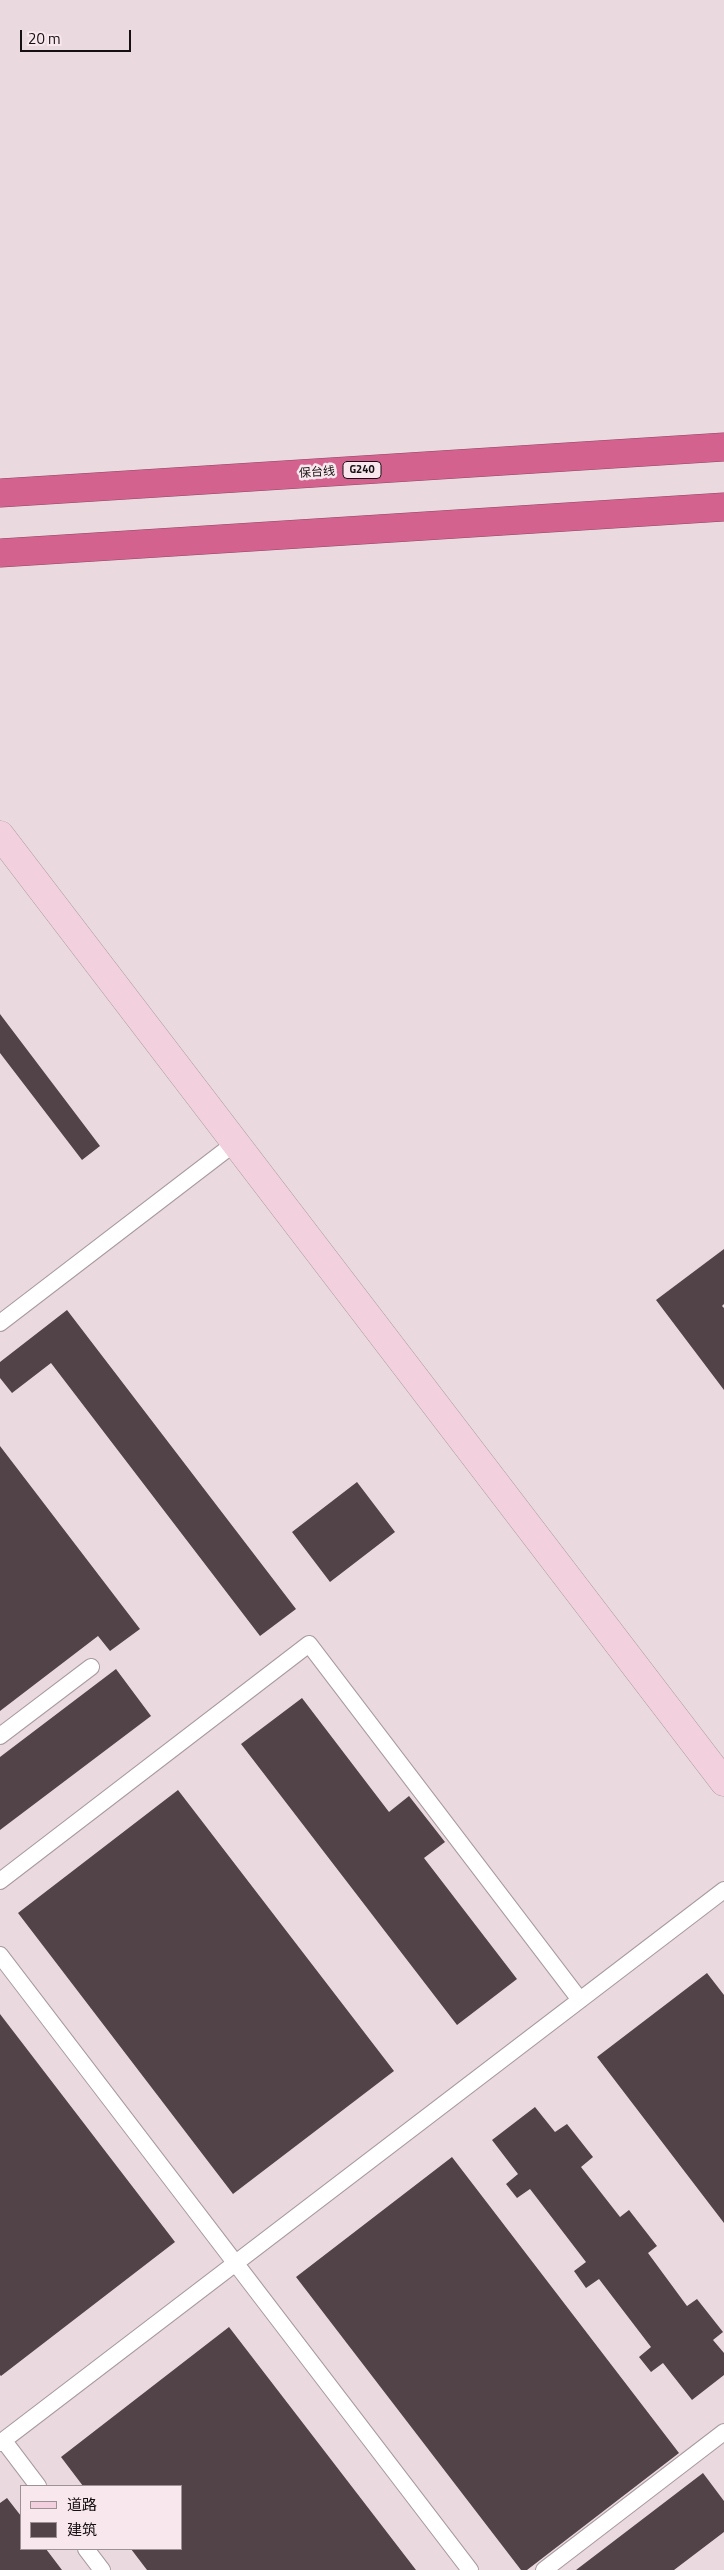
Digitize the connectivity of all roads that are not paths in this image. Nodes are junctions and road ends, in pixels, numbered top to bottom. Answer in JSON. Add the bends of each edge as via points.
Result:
{"nodes":[{"id":1,"x":724,"y":447,"type":"edge"},
{"id":2,"x":0,"y":493,"type":"edge"},
{"id":3,"x":724,"y":507,"type":"edge"},
{"id":4,"x":0,"y":553,"type":"edge"},
{"id":5,"x":0,"y":836,"type":"edge"},
{"id":6,"x":235,"y":1143,"type":"junction"},
{"id":7,"x":0,"y":1323,"type":"edge"},
{"id":8,"x":91,"y":1666,"type":"dead end"},
{"id":9,"x":0,"y":1736,"type":"edge"},
{"id":10,"x":724,"y":1782,"type":"edge"},
{"id":11,"x":0,"y":1881,"type":"edge"},
{"id":12,"x":724,"y":1890,"type":"edge"},
{"id":13,"x":0,"y":1955,"type":"edge"},
{"id":14,"x":580,"y":2000,"type":"junction"},
{"id":15,"x":236,"y":2264,"type":"junction"},
{"id":16,"x":724,"y":2432,"type":"edge"},
{"id":17,"x":2,"y":2442,"type":"edge"},
{"id":18,"x":37,"y":2485,"type":"edge"},
{"id":19,"x":87,"y":2550,"type":"edge"},
{"id":20,"x":102,"y":2570,"type":"edge"},
{"id":21,"x":470,"y":2570,"type":"edge"},
{"id":22,"x":544,"y":2570,"type":"edge"}],
"edges":[{"from":1,"to":2,"type":"highway","name":"保台线","number":"G240"},
{"from":3,"to":4,"type":"highway"},
{"from":5,"to":6,"type":"street"},
{"from":6,"to":7,"type":"lane"},
{"from":6,"to":10,"type":"street"},
{"from":8,"to":9,"type":"lane"},
{"from":11,"to":14,"type":"lane","via":[[309,1644]]},
{"from":12,"to":14,"type":"lane"},
{"from":13,"to":15,"type":"lane"},
{"from":14,"to":15,"type":"lane"},
{"from":15,"to":17,"type":"lane"},
{"from":15,"to":21,"type":"lane"},
{"from":16,"to":22,"type":"lane"},
{"from":17,"to":18,"type":"lane"},
{"from":19,"to":20,"type":"lane"}]}
